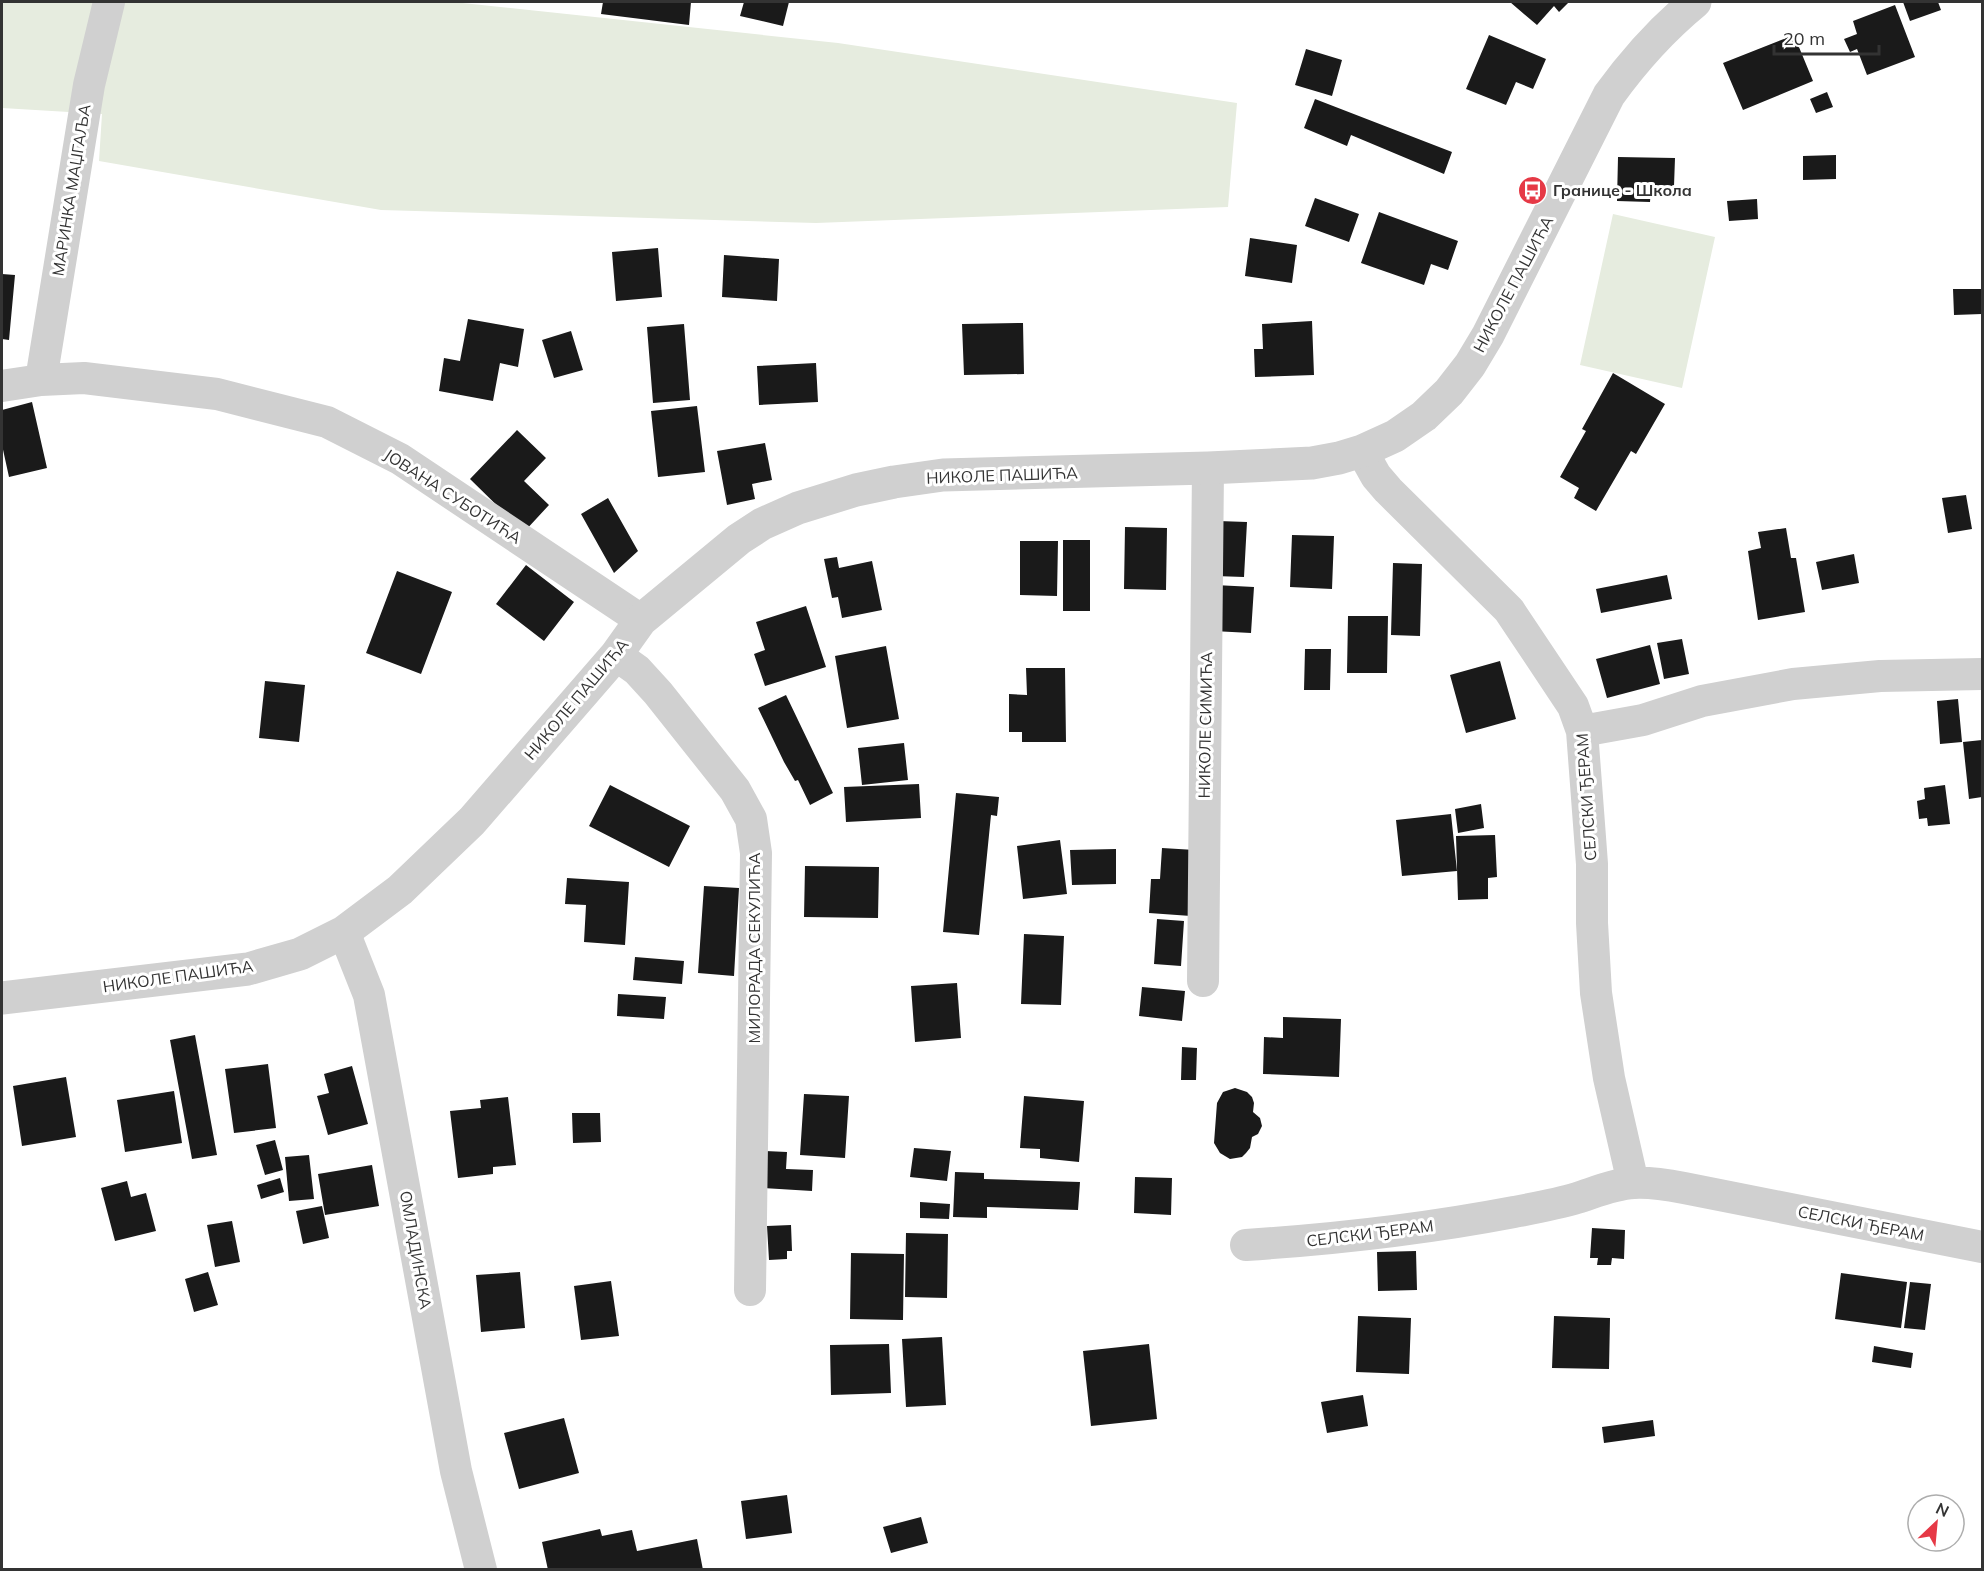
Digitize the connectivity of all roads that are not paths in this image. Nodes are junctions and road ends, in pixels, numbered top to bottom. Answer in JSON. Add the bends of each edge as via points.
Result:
{"nodes":[{"id":1,"x":109,"y":2,"type":"edge"},
{"id":2,"x":1695,"y":2,"type":"edge"},
{"id":3,"x":40,"y":380,"type":"junction"},
{"id":4,"x":2,"y":386,"type":"edge"},
{"id":5,"x":1362,"y":451,"type":"junction"},
{"id":6,"x":1208,"y":468,"type":"junction"},
{"id":7,"x":640,"y":620,"type":"junction"},
{"id":8,"x":616,"y":655,"type":"junction"},
{"id":9,"x":1983,"y":674,"type":"edge"},
{"id":10,"x":1582,"y":731,"type":"junction"},
{"id":11,"x":344,"y":932,"type":"junction"},
{"id":12,"x":1203,"y":981,"type":"dead end"},
{"id":13,"x":2,"y":998,"type":"edge"},
{"id":14,"x":1633,"y":1183,"type":"junction"},
{"id":15,"x":1246,"y":1245,"type":"dead end"},
{"id":16,"x":1983,"y":1247,"type":"edge"},
{"id":17,"x":750,"y":1290,"type":"dead end"},
{"id":18,"x":481,"y":1569,"type":"edge"}],
"edges":[{"from":1,"to":3,"type":"street","name":"МАРИНКА МАЏГАЉА","via":[[88,85]]},
{"from":2,"to":5,"type":"street","name":"НИКОЛЕ ПАШИЋА","via":[[1658,33],[1609,95],[1470,365],[1424,416],[1395,436]]},
{"from":3,"to":4,"type":"street","name":"ЈОВАНА СУБОТИЋА"},
{"from":3,"to":7,"type":"street","name":"ЈОВАНА СУБОТИЋА","via":[[84,378],[217,394],[327,422],[400,459]]},
{"from":5,"to":6,"type":"street","name":"НИКОЛЕ ПАШИЋА","via":[[1312,463]]},
{"from":5,"to":10,"type":"street","name":"СЕЛСКИ ЂЕРАМ","via":[[1388,490],[1509,610],[1573,706]]},
{"from":6,"to":7,"type":"street","name":"НИКОЛЕ ПАШИЋА","via":[[943,475],[823,499],[762,524],[739,538]]},
{"from":6,"to":12,"type":"street","name":"НИКОЛЕ СИМИЋА"},
{"from":7,"to":8,"type":"street","name":"НИКОЛЕ ПАШИЋА"},
{"from":8,"to":11,"type":"street","name":"НИКОЛЕ ПАШИЋА","via":[[456,837],[400,891]]},
{"from":8,"to":17,"type":"street","name":"МИЛОРАДА СЕКУЛИЋА","via":[[637,670],[665,701],[735,790],[751,819],[756,853]]},
{"from":9,"to":10,"type":"street","via":[[1880,676],[1793,684],[1701,701],[1643,720]]},
{"from":10,"to":14,"type":"street","name":"СЕЛСКИ ЂЕРАМ","via":[[1596,993],[1609,1078]]},
{"from":11,"to":13,"type":"street","name":"НИКОЛЕ ПАШИЋА","via":[[300,954],[248,969]]},
{"from":11,"to":18,"type":"street","name":"ОМЛАДИНСКА","via":[[369,995],[456,1471]]},
{"from":14,"to":15,"type":"street","name":"СЕЛСКИ ЂЕРАМ","via":[[1517,1211],[1427,1227],[1337,1239]]},
{"from":14,"to":16,"type":"street","name":"СЕЛСКИ ЂЕРАМ","via":[[1659,1183]]}]}
